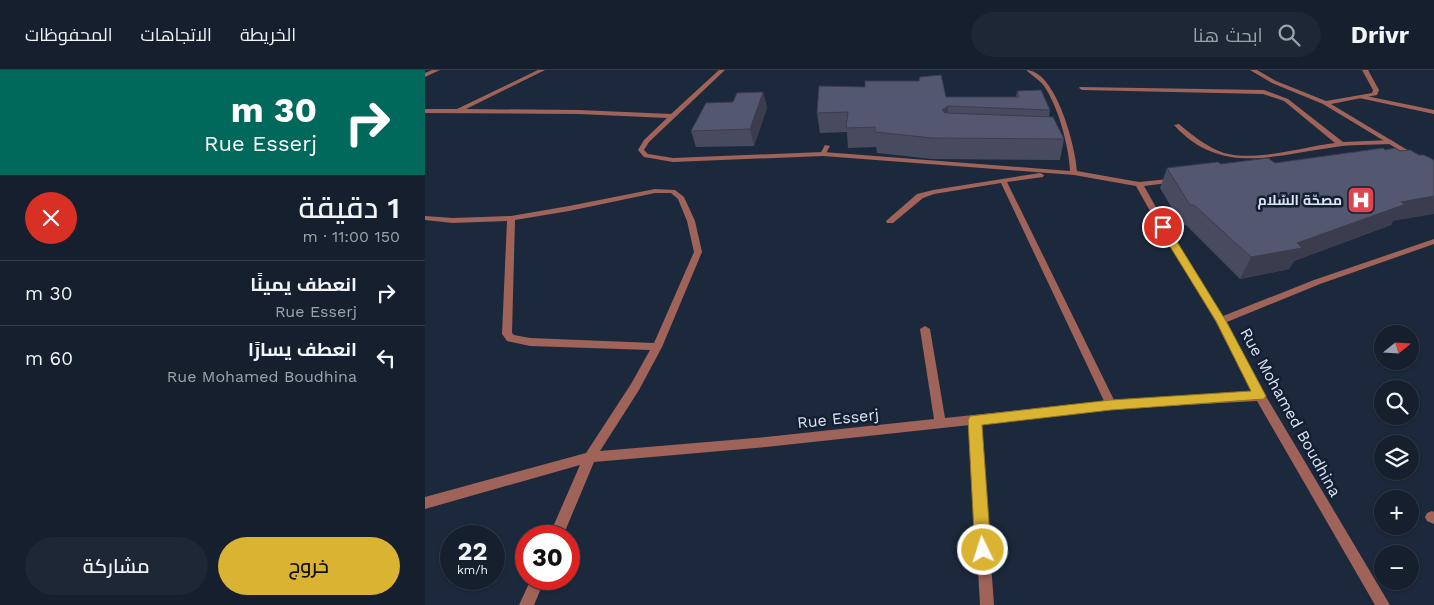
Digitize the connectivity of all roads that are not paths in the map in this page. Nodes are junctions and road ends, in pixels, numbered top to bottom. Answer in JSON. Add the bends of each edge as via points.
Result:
{"nodes":[{"id":1,"x":437,"y":70,"type":"edge"},
{"id":2,"x":542,"y":70,"type":"edge"},
{"id":3,"x":722,"y":70,"type":"edge"},
{"id":4,"x":1029,"y":70,"type":"edge"},
{"id":5,"x":1253,"y":70,"type":"edge"},
{"id":6,"x":1365,"y":70,"type":"edge"},
{"id":7,"x":425,"y":75,"type":"edge"},
{"id":8,"x":1082,"y":88,"type":"dead end"},
{"id":9,"x":1361,"y":97,"type":"junction"},
{"id":10,"x":1325,"y":103,"type":"junction"},
{"id":11,"x":425,"y":111,"type":"edge"},
{"id":12,"x":457,"y":112,"type":"junction"},
{"id":13,"x":1434,"y":112,"type":"edge"},
{"id":14,"x":673,"y":116,"type":"junction"},
{"id":15,"x":1177,"y":126,"type":"dead end"},
{"id":16,"x":1056,"y":134,"type":"edge"},
{"id":17,"x":1065,"y":134,"type":"junction"},
{"id":18,"x":1391,"y":142,"type":"junction"},
{"id":19,"x":1341,"y":144,"type":"junction"},
{"id":20,"x":827,"y":146,"type":"dead end"},
{"id":21,"x":1405,"y":152,"type":"junction"},
{"id":22,"x":1395,"y":153,"type":"edge"},
{"id":23,"x":823,"y":154,"type":"junction"},
{"id":24,"x":1434,"y":169,"type":"edge"},
{"id":25,"x":1056,"y":172,"type":"junction"},
{"id":26,"x":1074,"y":174,"type":"junction"},
{"id":27,"x":1188,"y":178,"type":"edge"},
{"id":28,"x":1003,"y":181,"type":"junction"},
{"id":29,"x":1139,"y":184,"type":"junction"},
{"id":30,"x":425,"y":218,"type":"edge"},
{"id":31,"x":511,"y":218,"type":"junction"},
{"id":32,"x":890,"y":222,"type":"dead end"},
{"id":33,"x":1434,"y":241,"type":"edge"},
{"id":34,"x":1221,"y":321,"type":"junction"},
{"id":35,"x":925,"y":330,"type":"dead end"},
{"id":36,"x":657,"y":347,"type":"junction"},
{"id":37,"x":1259,"y":396,"type":"junction"},
{"id":38,"x":1111,"y":405,"type":"junction"},
{"id":39,"x":975,"y":420,"type":"junction"},
{"id":40,"x":941,"y":423,"type":"junction"},
{"id":41,"x":590,"y":457,"type":"junction"},
{"id":42,"x":425,"y":503,"type":"edge"},
{"id":43,"x":561,"y":525,"type":"edge"},
{"id":44,"x":533,"y":590,"type":"edge"},
{"id":45,"x":526,"y":605,"type":"edge"},
{"id":46,"x":987,"y":605,"type":"edge"},
{"id":47,"x":1383,"y":605,"type":"edge"}],
"edges":[{"from":1,"to":7,"type":"street"},
{"from":2,"to":12,"type":"street"},
{"from":3,"to":14,"type":"street"},
{"from":4,"to":17,"type":"street","via":[[1050,92]]},
{"from":5,"to":10,"type":"street"},
{"from":6,"to":9,"type":"street","via":[[1376,90],[1375,94]]},
{"from":8,"to":19,"type":"street","via":[[1272,94],[1286,100]]},
{"from":9,"to":10,"type":"street"},
{"from":9,"to":13,"type":"street"},
{"from":10,"to":18,"type":"street"},
{"from":11,"to":12,"type":"street"},
{"from":12,"to":14,"type":"street"},
{"from":14,"to":23,"type":"street","via":[[646,141],[641,150],[646,156],[673,160]]},
{"from":15,"to":19,"type":"street","via":[[1200,143],[1230,156],[1257,156]]},
{"from":16,"to":17,"type":"street"},
{"from":17,"to":26,"type":"street"},
{"from":18,"to":19,"type":"street"},
{"from":18,"to":21,"type":"street"},
{"from":20,"to":23,"type":"street"},
{"from":21,"to":22,"type":"street"},
{"from":21,"to":24,"type":"street"},
{"from":23,"to":25,"type":"street"},
{"from":25,"to":26,"type":"street"},
{"from":25,"to":28,"type":"street"},
{"from":26,"to":29,"type":"street"},
{"from":27,"to":29,"type":"street"},
{"from":28,"to":32,"type":"street","via":[[920,196]]},
{"from":28,"to":38,"type":"street"},
{"from":29,"to":34,"type":"street","name":"Rue Mohamed Boudhina"},
{"from":30,"to":31,"type":"street","via":[[447,221]]},
{"from":31,"to":36,"type":"street","via":[[507,334],[511,338],[530,342]]},
{"from":31,"to":36,"type":"street","via":[[655,192],[673,191],[679,195],[697,241],[697,252]]},
{"from":33,"to":34,"type":"street","via":[[1317,282]]},
{"from":34,"to":37,"type":"street","name":"Rue Mohamed Boudhina"},
{"from":35,"to":40,"type":"street"},
{"from":36,"to":41,"type":"street"},
{"from":37,"to":38,"type":"street","name":"Rue Esserj"},
{"from":37,"to":47,"type":"street","name":"Rue Mohamed Boudhina"},
{"from":38,"to":39,"type":"street","name":"Rue Esserj"},
{"from":39,"to":40,"type":"street","name":"Rue Esserj"},
{"from":39,"to":46,"type":"street"},
{"from":40,"to":41,"type":"street","name":"Rue Esserj"},
{"from":41,"to":42,"type":"street","name":"Rue Esserj"},
{"from":41,"to":43,"type":"street"},
{"from":44,"to":45,"type":"street"}]}
